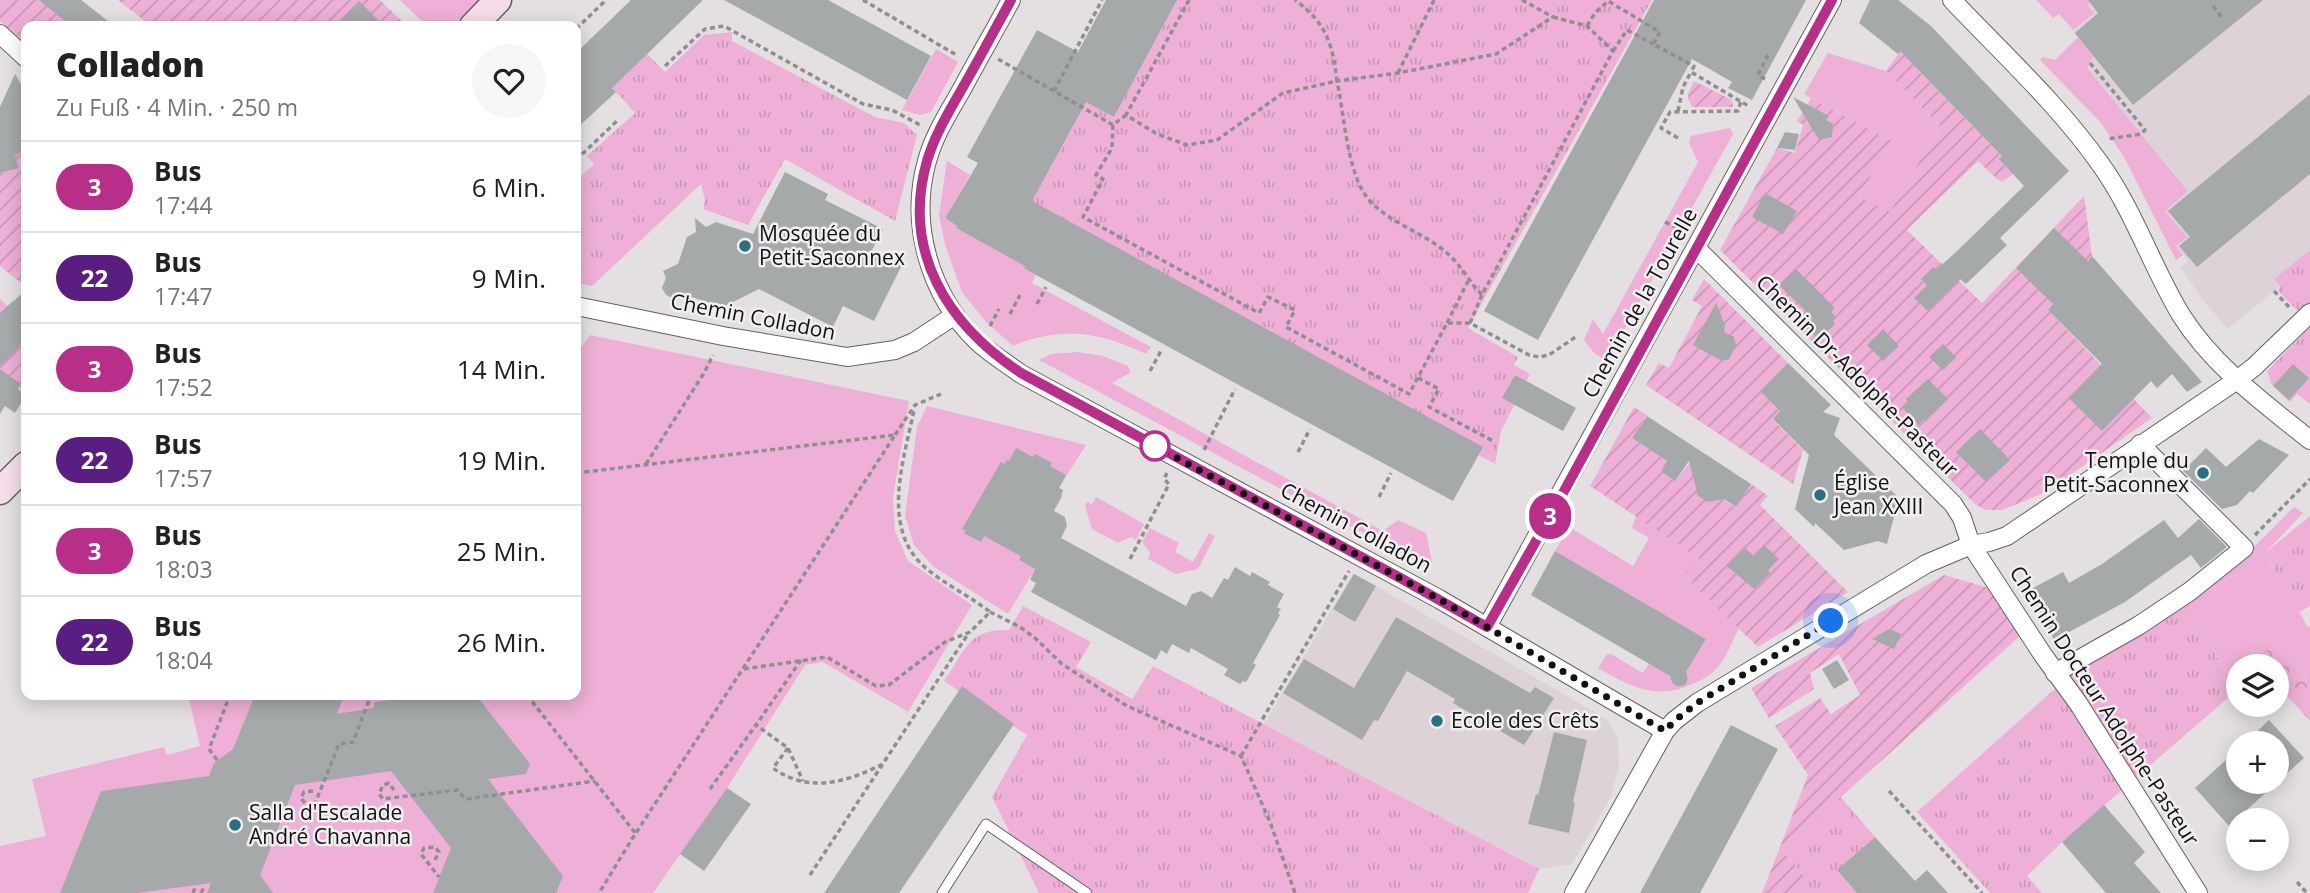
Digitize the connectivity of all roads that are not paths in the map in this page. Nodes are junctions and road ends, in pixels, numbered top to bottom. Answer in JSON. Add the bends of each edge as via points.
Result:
{"nodes":[{"id":1,"x":498,"y":0,"type":"edge"},
{"id":2,"x":1011,"y":0,"type":"edge"},
{"id":3,"x":1832,"y":0,"type":"edge"},
{"id":4,"x":1952,"y":0,"type":"edge"},
{"id":5,"x":477,"y":21,"type":"edge"},
{"id":6,"x":0,"y":34,"type":"edge"},
{"id":7,"x":21,"y":53,"type":"edge"},
{"id":8,"x":1696,"y":248,"type":"junction"},
{"id":9,"x":581,"y":307,"type":"edge"},
{"id":10,"x":2310,"y":313,"type":"edge"},
{"id":11,"x":955,"y":315,"type":"junction"},
{"id":12,"x":2237,"y":380,"type":"junction"},
{"id":13,"x":2310,"y":440,"type":"edge"},
{"id":14,"x":2140,"y":444,"type":"junction"},
{"id":15,"x":21,"y":471,"type":"edge"},
{"id":16,"x":0,"y":491,"type":"edge"},
{"id":17,"x":1971,"y":545,"type":"junction"},
{"id":18,"x":1487,"y":627,"type":"junction"},
{"id":19,"x":2055,"y":673,"type":"junction"},
{"id":20,"x":1665,"y":731,"type":"junction"},
{"id":21,"x":942,"y":893,"type":"edge"},
{"id":22,"x":1087,"y":893,"type":"edge"},
{"id":23,"x":1574,"y":893,"type":"edge"},
{"id":24,"x":2198,"y":893,"type":"edge"}],
"edges":[{"from":1,"to":5,"type":"street"},
{"from":2,"to":11,"type":"street","name":"Chemin Colladon","via":[[939,130],[923,182],[920,207],[926,251],[939,290]]},
{"from":3,"to":8,"type":"street","name":"Chemin de la Tourelle"},
{"from":4,"to":12,"type":"street","via":[[2074,130],[2102,167],[2183,318]]},
{"from":6,"to":7,"type":"street"},
{"from":8,"to":17,"type":"street","name":"Chemin Dr-Adolphe-Pasteur","via":[[1954,504]]},
{"from":8,"to":18,"type":"street","name":"Chemin de la Tourelle"},
{"from":9,"to":11,"type":"street","name":"Chemin Colladon","via":[[847,358],[895,351]]},
{"from":10,"to":12,"type":"street"},
{"from":11,"to":18,"type":"street","name":"Chemin Colladon","via":[[993,355],[1021,373]]},
{"from":12,"to":13,"type":"street"},
{"from":12,"to":14,"type":"street"},
{"from":14,"to":17,"type":"street","via":[[2007,536]]},
{"from":14,"to":19,"type":"street","via":[[2244,548],[2138,626]]},
{"from":15,"to":16,"type":"street"},
{"from":17,"to":19,"type":"street","name":"Chemin Docteur Adolphe-Pasteur"},
{"from":17,"to":20,"type":"street","via":[[1926,564],[1697,703]]},
{"from":18,"to":20,"type":"street","name":"Chemin Colladon"},
{"from":19,"to":24,"type":"street","name":"Chemin Docteur Adolphe-Pasteur"},
{"from":20,"to":23,"type":"street"},
{"from":21,"to":22,"type":"lane","via":[[986,824]]}]}
